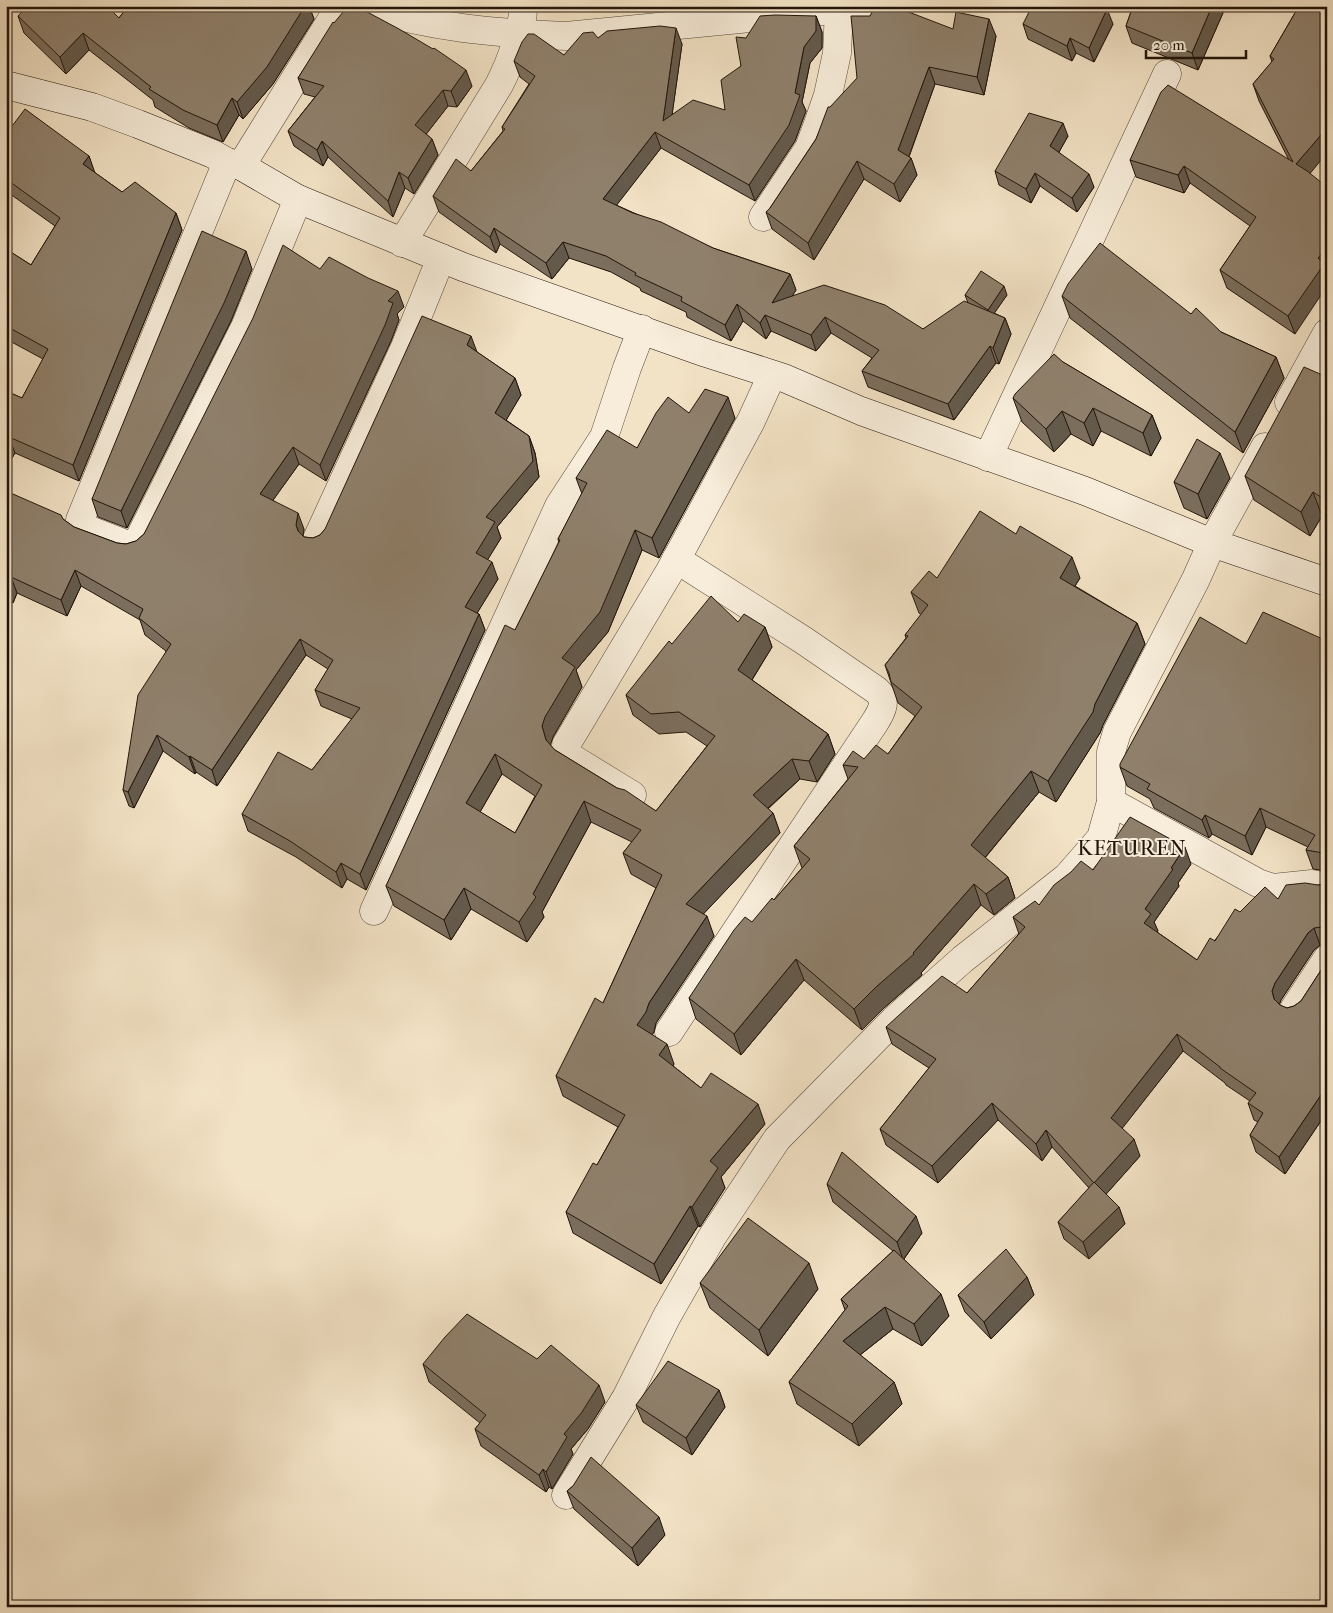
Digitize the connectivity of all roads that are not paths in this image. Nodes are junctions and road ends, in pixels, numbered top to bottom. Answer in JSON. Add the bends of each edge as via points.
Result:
{"nodes":[{"id":1,"x":340,"y":6,"type":"edge"},
{"id":2,"x":364,"y":6,"type":"edge"},
{"id":3,"x":874,"y":6,"type":"edge"},
{"id":4,"x":839,"y":10,"type":"junction"},
{"id":5,"x":522,"y":17,"type":"edge"},
{"id":6,"x":1167,"y":74,"type":"dead end"},
{"id":7,"x":6,"y":85,"type":"edge"},
{"id":8,"x":234,"y":164,"type":"junction"},
{"id":9,"x":763,"y":217,"type":"dead end"},
{"id":10,"x":290,"y":218,"type":"junction"},
{"id":11,"x":402,"y":243,"type":"junction"},
{"id":12,"x":433,"y":277,"type":"junction"},
{"id":13,"x":1327,"y":333,"type":"edge"},
{"id":14,"x":634,"y":348,"type":"junction"},
{"id":15,"x":767,"y":385,"type":"junction"},
{"id":16,"x":988,"y":457,"type":"junction"},
{"id":17,"x":317,"y":539,"type":"edge"},
{"id":18,"x":676,"y":559,"type":"junction"},
{"id":19,"x":1205,"y":559,"type":"junction"},
{"id":20,"x":1327,"y":582,"type":"edge"},
{"id":21,"x":632,"y":795,"type":"edge"},
{"id":22,"x":1112,"y":802,"type":"junction"},
{"id":23,"x":1327,"y":888,"type":"edge"},
{"id":24,"x":374,"y":911,"type":"dead end"},
{"id":25,"x":1327,"y":959,"type":"edge"},
{"id":26,"x":1294,"y":1009,"type":"edge"},
{"id":27,"x":669,"y":1032,"type":"dead end"},
{"id":28,"x":566,"y":1495,"type":"dead end"}],
"edges":[{"from":1,"to":8,"type":"street"},
{"from":2,"to":5,"type":"street","via":[[394,16],[453,28]]},
{"from":3,"to":4,"type":"street"},
{"from":4,"to":5,"type":"street","via":[[566,36]]},
{"from":4,"to":9,"type":"street","via":[[837,53],[819,121],[809,148]]},
{"from":5,"to":11,"type":"street","via":[[499,84]]},
{"from":6,"to":16,"type":"street"},
{"from":7,"to":8,"type":"street","via":[[92,107]]},
{"from":8,"to":10,"type":"street"},
{"from":8,"to":10,"type":"street","via":[[211,201],[80,520],[81,526],[128,544],[140,540],[245,328]]},
{"from":10,"to":11,"type":"street"},
{"from":11,"to":12,"type":"street"},
{"from":12,"to":14,"type":"street","via":[[463,267]]},
{"from":12,"to":17,"type":"street","via":[[405,347]]},
{"from":13,"to":19,"type":"street"},
{"from":14,"to":15,"type":"street"},
{"from":14,"to":24,"type":"street","via":[[604,437],[559,506]]},
{"from":15,"to":16,"type":"street","via":[[861,411]]},
{"from":15,"to":18,"type":"street","via":[[751,421]]},
{"from":16,"to":19,"type":"street","via":[[1085,491]]},
{"from":18,"to":21,"type":"street","via":[[566,745],[570,758]]},
{"from":18,"to":27,"type":"street","via":[[876,690],[881,694],[883,704],[875,722]]},
{"from":19,"to":20,"type":"street"},
{"from":19,"to":22,"type":"street","via":[[1117,732],[1111,752]]},
{"from":22,"to":23,"type":"street","via":[[1258,883],[1273,888],[1312,884]]},
{"from":22,"to":28,"type":"street","via":[[1101,838],[1067,877],[963,959],[894,1020],[777,1139],[712,1237],[626,1398]]},
{"from":25,"to":26,"type":"street"}]}
